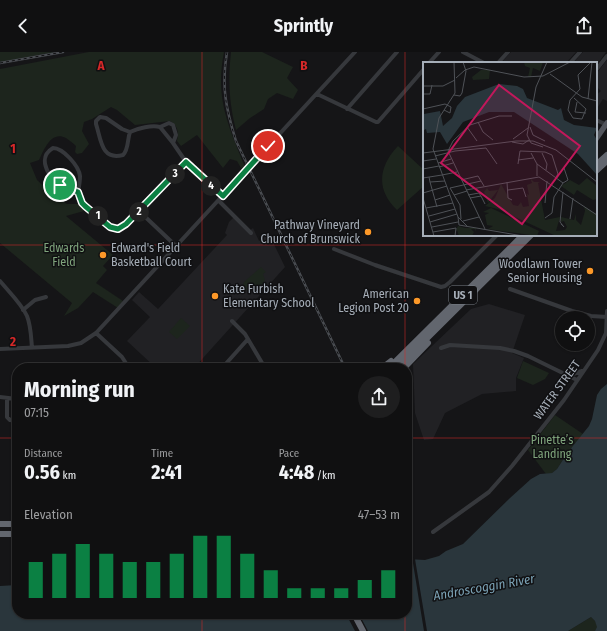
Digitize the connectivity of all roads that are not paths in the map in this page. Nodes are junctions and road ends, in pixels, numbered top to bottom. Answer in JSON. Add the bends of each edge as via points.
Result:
{"nodes":[{"id":1,"x":355,"y":52,"type":"edge"},
{"id":2,"x":397,"y":52,"type":"edge"},
{"id":3,"x":439,"y":52,"type":"edge"},
{"id":4,"x":463,"y":52,"type":"edge"},
{"id":5,"x":508,"y":52,"type":"edge"},
{"id":6,"x":580,"y":52,"type":"edge"},
{"id":7,"x":607,"y":56,"type":"edge"},
{"id":8,"x":430,"y":62,"type":"edge"},
{"id":9,"x":482,"y":62,"type":"edge"},
{"id":10,"x":499,"y":62,"type":"edge"},
{"id":11,"x":571,"y":62,"type":"edge"},
{"id":12,"x":597,"y":69,"type":"edge"},
{"id":13,"x":423,"y":70,"type":"edge"},
{"id":14,"x":317,"y":94,"type":"junction"},
{"id":15,"x":348,"y":109,"type":"junction"},
{"id":16,"x":597,"y":120,"type":"edge"},
{"id":17,"x":607,"y":124,"type":"edge"},
{"id":18,"x":160,"y":127,"type":"junction"},
{"id":19,"x":130,"y":132,"type":"junction"},
{"id":20,"x":597,"y":138,"type":"edge"},
{"id":21,"x":173,"y":143,"type":"junction"},
{"id":22,"x":607,"y":155,"type":"edge"},
{"id":23,"x":607,"y":161,"type":"edge"},
{"id":24,"x":186,"y":162,"type":"junction"},
{"id":25,"x":597,"y":164,"type":"edge"},
{"id":26,"x":607,"y":166,"type":"edge"},
{"id":27,"x":597,"y":170,"type":"edge"},
{"id":28,"x":597,"y":174,"type":"edge"},
{"id":29,"x":78,"y":192,"type":"junction"},
{"id":30,"x":223,"y":196,"type":"junction"},
{"id":31,"x":219,"y":201,"type":"junction"},
{"id":32,"x":139,"y":211,"type":"junction"},
{"id":33,"x":251,"y":233,"type":"dead end"},
{"id":34,"x":496,"y":236,"type":"edge"},
{"id":35,"x":521,"y":236,"type":"edge"},
{"id":36,"x":530,"y":236,"type":"edge"},
{"id":37,"x":176,"y":246,"type":"junction"},
{"id":38,"x":334,"y":249,"type":"dead end"},
{"id":39,"x":0,"y":281,"type":"edge"},
{"id":40,"x":510,"y":289,"type":"dead end"},
{"id":41,"x":46,"y":297,"type":"dead end"},
{"id":42,"x":23,"y":310,"type":"junction"},
{"id":43,"x":607,"y":311,"type":"edge"},
{"id":44,"x":451,"y":315,"type":"junction"},
{"id":45,"x":607,"y":316,"type":"edge"},
{"id":46,"x":232,"y":321,"type":"dead end"},
{"id":47,"x":96,"y":333,"type":"junction"},
{"id":48,"x":248,"y":339,"type":"junction"},
{"id":49,"x":32,"y":348,"type":"junction"},
{"id":50,"x":441,"y":348,"type":"dead end"},
{"id":51,"x":0,"y":349,"type":"edge"},
{"id":52,"x":404,"y":353,"type":"junction"},
{"id":53,"x":126,"y":363,"type":"edge"},
{"id":54,"x":226,"y":363,"type":"edge"},
{"id":55,"x":262,"y":363,"type":"edge"},
{"id":56,"x":388,"y":363,"type":"edge"},
{"id":57,"x":393,"y":363,"type":"edge"},
{"id":58,"x":402,"y":363,"type":"edge"},
{"id":59,"x":409,"y":363,"type":"edge"},
{"id":60,"x":584,"y":370,"type":"junction"},
{"id":61,"x":563,"y":373,"type":"junction"},
{"id":62,"x":577,"y":380,"type":"junction"},
{"id":63,"x":0,"y":397,"type":"edge"},
{"id":64,"x":7,"y":398,"type":"junction"},
{"id":65,"x":12,"y":398,"type":"edge"},
{"id":66,"x":12,"y":420,"type":"edge"},
{"id":67,"x":0,"y":524,"type":"edge"},
{"id":68,"x":12,"y":524,"type":"edge"},
{"id":69,"x":433,"y":532,"type":"dead end"},
{"id":70,"x":0,"y":534,"type":"edge"},
{"id":71,"x":12,"y":534,"type":"edge"},
{"id":72,"x":357,"y":619,"type":"edge"},
{"id":73,"x":363,"y":631,"type":"edge"}],
"edges":[{"from":1,"to":14,"type":"street"},
{"from":2,"to":15,"type":"street"},
{"from":3,"to":8,"type":"street"},
{"from":4,"to":9,"type":"street"},
{"from":5,"to":10,"type":"street"},
{"from":6,"to":11,"type":"street"},
{"from":7,"to":12,"type":"street"},
{"from":13,"to":15,"type":"street","via":[[378,122]]},
{"from":14,"to":15,"type":"street"},
{"from":14,"to":30,"type":"street"},
{"from":16,"to":17,"type":"street"},
{"from":17,"to":20,"type":"main road"},
{"from":18,"to":19,"type":"street"},
{"from":18,"to":21,"type":"street"},
{"from":18,"to":21,"type":"street","via":[[169,123],[173,125],[176,135]]},
{"from":19,"to":19,"type":"street","via":[[126,153],[120,156],[111,155],[104,151],[96,121],[100,117],[106,118]]},
{"from":21,"to":24,"type":"street"},
{"from":22,"to":25,"type":"highway"},
{"from":23,"to":27,"type":"highway"},
{"from":24,"to":30,"type":"street"},
{"from":24,"to":32,"type":"street"},
{"from":26,"to":28,"type":"highway"},
{"from":29,"to":29,"type":"street","via":[[53,181],[44,163],[45,156],[51,150],[56,148],[62,151],[78,170]]},
{"from":29,"to":32,"type":"street","via":[[82,203],[110,227],[118,229],[124,226]]},
{"from":30,"to":31,"type":"street"},
{"from":31,"to":33,"type":"street"},
{"from":31,"to":37,"type":"street"},
{"from":32,"to":37,"type":"street"},
{"from":34,"to":38,"type":"street","via":[[443,286],[389,270]]},
{"from":35,"to":52,"type":"highway","number":"US 1"},
{"from":36,"to":44,"type":"highway","number":"US 1"},
{"from":37,"to":47,"type":"street"},
{"from":39,"to":42,"type":"street"},
{"from":40,"to":45,"type":"street","via":[[572,311],[592,316]]},
{"from":41,"to":42,"type":"street","via":[[35,300]]},
{"from":42,"to":49,"type":"street","via":[[29,324]]},
{"from":43,"to":45,"type":"street","name":"WATER STREET"},
{"from":44,"to":58,"type":"highway","number":"US 1"},
{"from":44,"to":59,"type":"highway"},
{"from":45,"to":60,"type":"street","name":"WATER STREET","via":[[604,339]]},
{"from":46,"to":48,"type":"street"},
{"from":47,"to":49,"type":"street","via":[[78,344]]},
{"from":47,"to":53,"type":"street"},
{"from":48,"to":54,"type":"street"},
{"from":48,"to":55,"type":"street"},
{"from":49,"to":51,"type":"street"},
{"from":50,"to":61,"type":"street","via":[[450,345],[508,349]]},
{"from":52,"to":56,"type":"highway"},
{"from":52,"to":57,"type":"highway","number":"US 1"},
{"from":60,"to":61,"type":"street","via":[[573,374]]},
{"from":60,"to":62,"type":"street","name":"WATER STREET"},
{"from":61,"to":62,"type":"street"},
{"from":62,"to":69,"type":"street","name":"WATER STREET","via":[[497,485]]},
{"from":63,"to":64,"type":"street"},
{"from":64,"to":65,"type":"street"},
{"from":64,"to":66,"type":"street","via":[[7,417]]},
{"from":67,"to":68,"type":"highway"},
{"from":70,"to":71,"type":"highway"},
{"from":72,"to":73,"type":"highway"}]}
